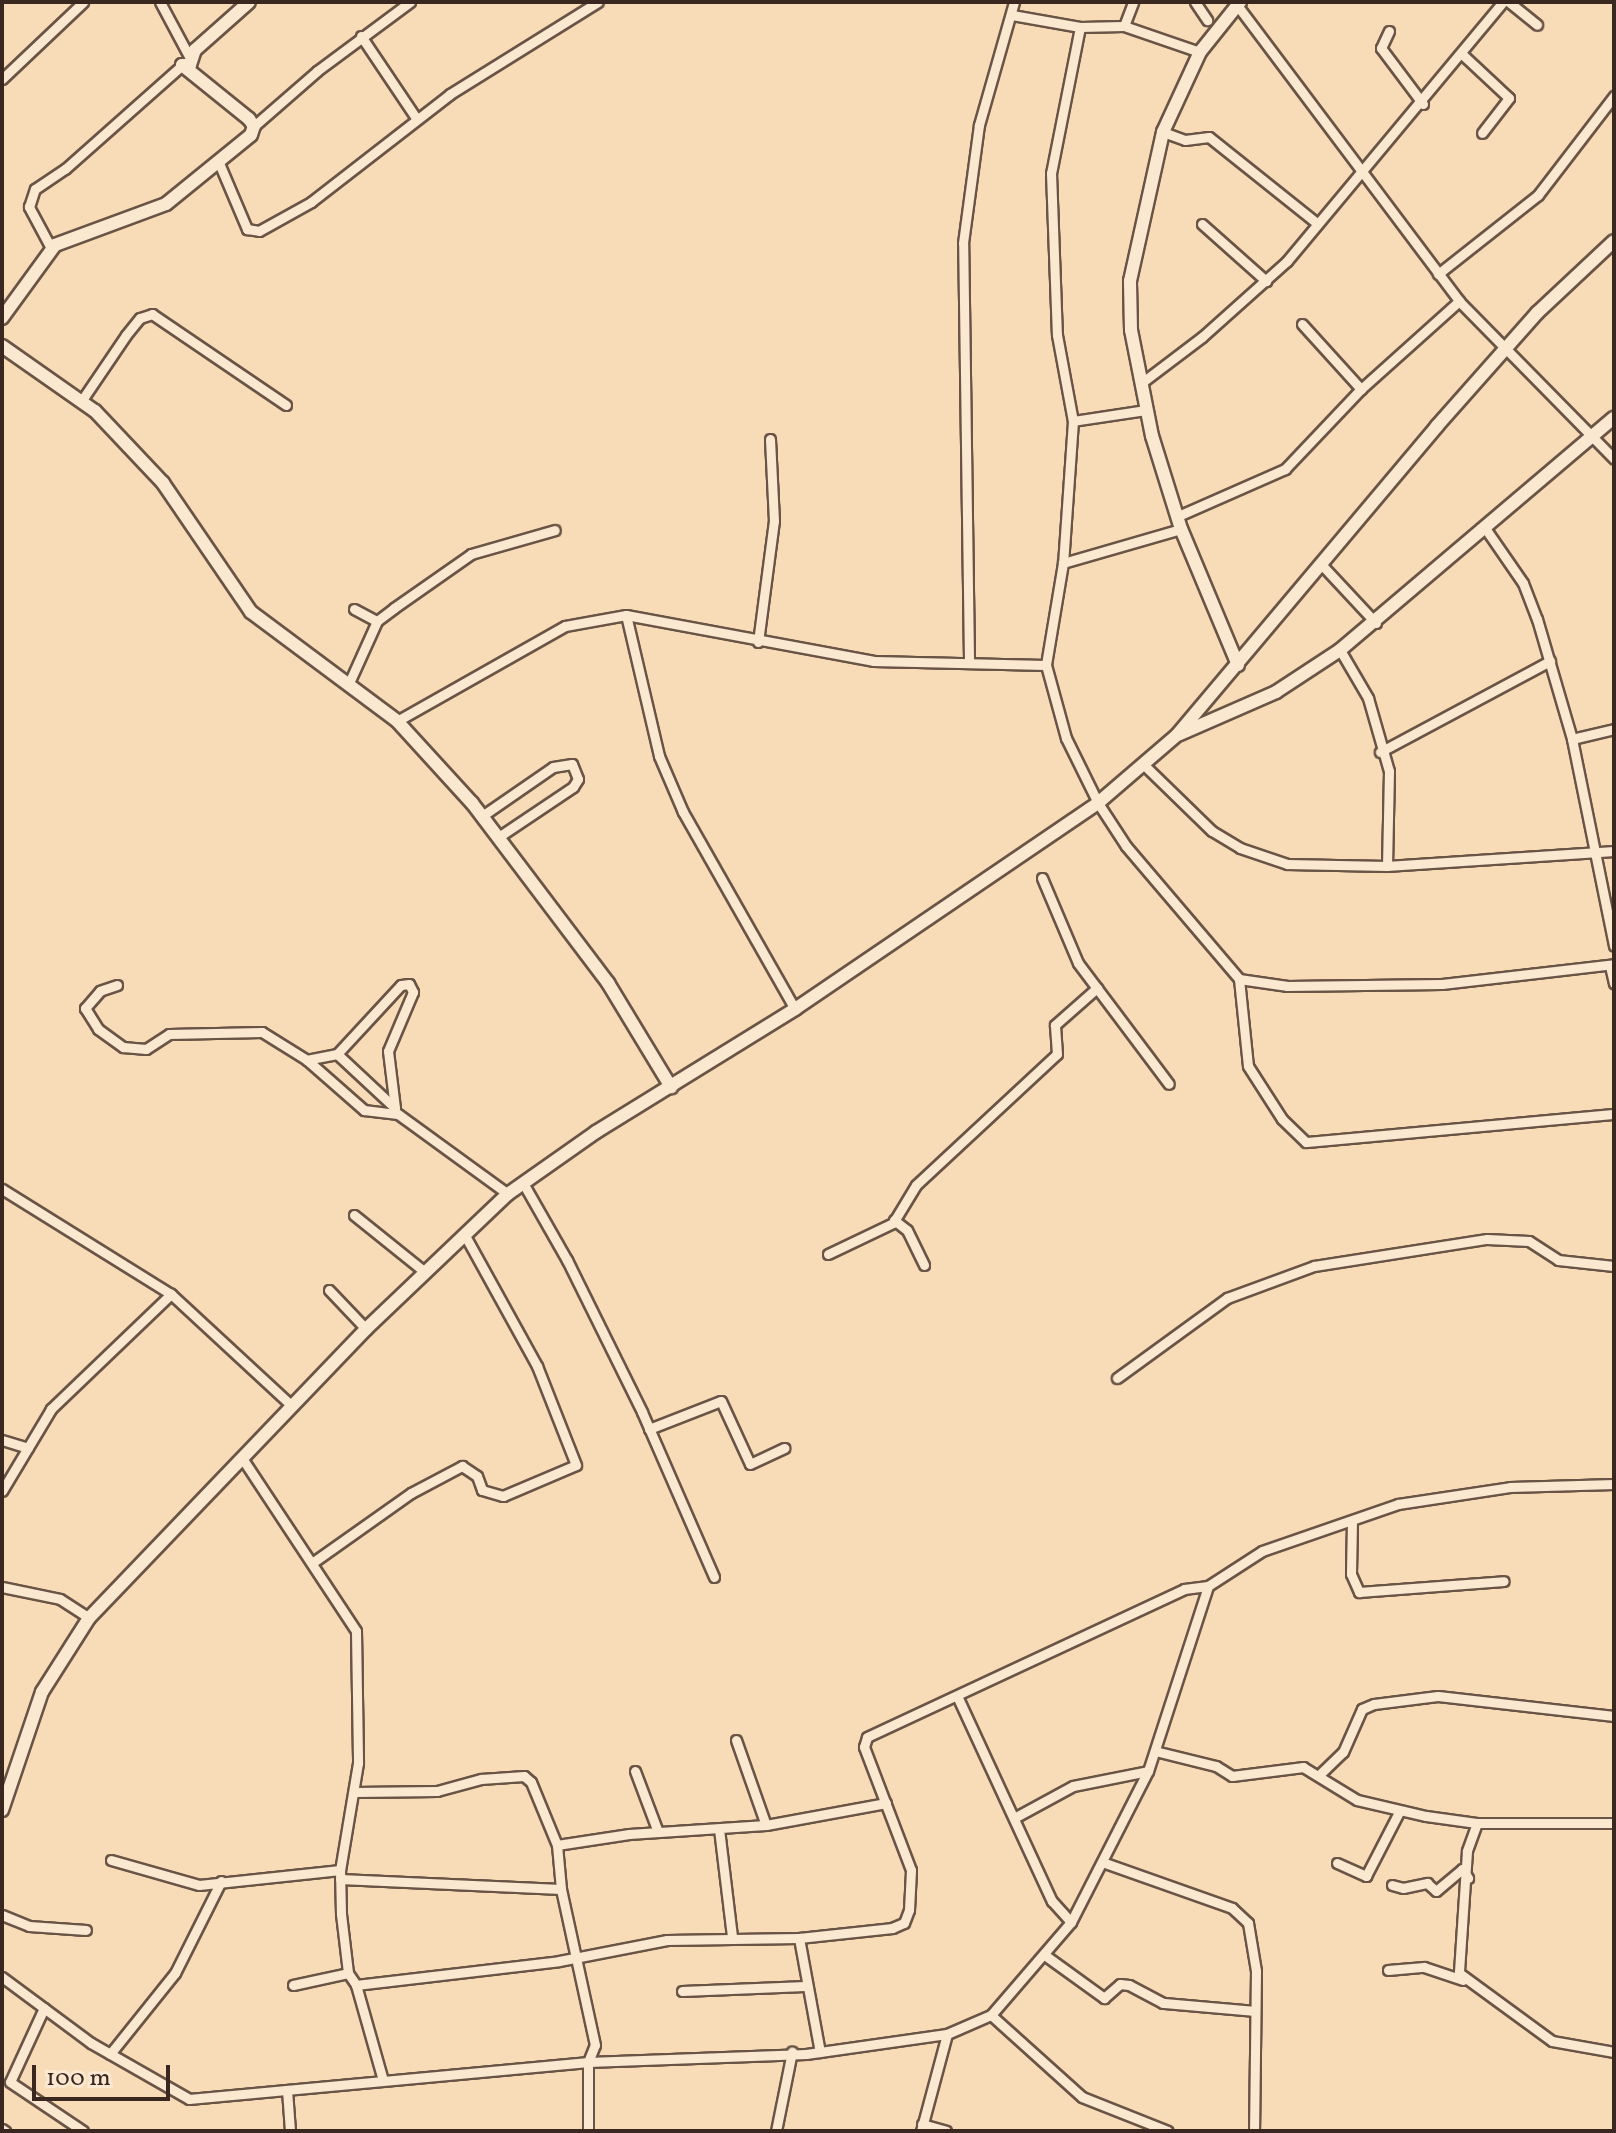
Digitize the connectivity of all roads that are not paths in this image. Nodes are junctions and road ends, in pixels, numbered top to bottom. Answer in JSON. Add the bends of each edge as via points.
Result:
{"nodes":[{"id":1,"x":83,"y":2,"type":"edge"},
{"id":2,"x":160,"y":2,"type":"edge"},
{"id":3,"x":249,"y":2,"type":"edge"},
{"id":4,"x":410,"y":2,"type":"edge"},
{"id":5,"x":598,"y":2,"type":"edge"},
{"id":6,"x":1133,"y":2,"type":"edge"},
{"id":7,"x":1195,"y":2,"type":"edge"},
{"id":8,"x":1506,"y":2,"type":"edge"},
{"id":9,"x":1238,"y":3,"type":"edge"},
{"id":10,"x":1011,"y":6,"type":"edge"},
{"id":11,"x":1207,"y":20,"type":"dead end"},
{"id":12,"x":1537,"y":25,"type":"dead end"},
{"id":13,"x":1124,"y":26,"type":"junction"},
{"id":14,"x":1080,"y":27,"type":"junction"},
{"id":15,"x":1389,"y":31,"type":"dead end"},
{"id":16,"x":361,"y":36,"type":"junction"},
{"id":17,"x":1200,"y":52,"type":"junction"},
{"id":18,"x":1463,"y":55,"type":"junction"},
{"id":19,"x":187,"y":63,"type":"junction"},
{"id":20,"x":2,"y":79,"type":"edge"},
{"id":21,"x":1614,"y":96,"type":"edge"},
{"id":22,"x":1423,"y":104,"type":"junction"},
{"id":23,"x":416,"y":118,"type":"junction"},
{"id":24,"x":254,"y":126,"type":"junction"},
{"id":25,"x":1163,"y":132,"type":"junction"},
{"id":26,"x":1482,"y":133,"type":"dead end"},
{"id":27,"x":219,"y":163,"type":"junction"},
{"id":28,"x":1365,"y":170,"type":"junction"},
{"id":29,"x":1202,"y":224,"type":"dead end"},
{"id":30,"x":1318,"y":224,"type":"junction"},
{"id":31,"x":1614,"y":241,"type":"edge"},
{"id":32,"x":48,"y":251,"type":"junction"},
{"id":33,"x":1438,"y":274,"type":"junction"},
{"id":34,"x":1266,"y":281,"type":"junction"},
{"id":35,"x":1459,"y":301,"type":"junction"},
{"id":36,"x":2,"y":318,"type":"edge"},
{"id":37,"x":1302,"y":324,"type":"dead end"},
{"id":38,"x":2,"y":346,"type":"edge"},
{"id":39,"x":1504,"y":350,"type":"junction"},
{"id":40,"x":1140,"y":384,"type":"junction"},
{"id":41,"x":1361,"y":389,"type":"junction"},
{"id":42,"x":82,"y":400,"type":"junction"},
{"id":43,"x":286,"y":405,"type":"dead end"},
{"id":44,"x":1146,"y":410,"type":"junction"},
{"id":45,"x":1614,"y":418,"type":"edge"},
{"id":46,"x":1073,"y":421,"type":"junction"},
{"id":47,"x":1592,"y":436,"type":"junction"},
{"id":48,"x":770,"y":439,"type":"dead end"},
{"id":49,"x":1614,"y":459,"type":"edge"},
{"id":50,"x":1179,"y":522,"type":"junction"},
{"id":51,"x":1485,"y":528,"type":"junction"},
{"id":52,"x":555,"y":530,"type":"dead end"},
{"id":53,"x":1063,"y":563,"type":"junction"},
{"id":54,"x":1320,"y":563,"type":"junction"},
{"id":55,"x":354,"y":609,"type":"dead end"},
{"id":56,"x":626,"y":615,"type":"junction"},
{"id":57,"x":377,"y":621,"type":"junction"},
{"id":58,"x":1376,"y":623,"type":"junction"},
{"id":59,"x":758,"y":642,"type":"junction"},
{"id":60,"x":1340,"y":650,"type":"junction"},
{"id":61,"x":969,"y":660,"type":"junction"},
{"id":62,"x":1550,"y":661,"type":"junction"},
{"id":63,"x":1046,"y":665,"type":"junction"},
{"id":64,"x":1238,"y":665,"type":"junction"},
{"id":65,"x":349,"y":683,"type":"junction"},
{"id":66,"x":397,"y":721,"type":"junction"},
{"id":67,"x":1614,"y":729,"type":"edge"},
{"id":68,"x":1177,"y":735,"type":"junction"},
{"id":69,"x":1572,"y":739,"type":"junction"},
{"id":70,"x":1380,"y":752,"type":"junction"},
{"id":71,"x":1143,"y":764,"type":"junction"},
{"id":72,"x":1098,"y":803,"type":"junction"},
{"id":73,"x":482,"y":816,"type":"junction"},
{"id":74,"x":500,"y":836,"type":"junction"},
{"id":75,"x":1614,"y":851,"type":"edge"},
{"id":76,"x":1599,"y":854,"type":"junction"},
{"id":77,"x":1387,"y":866,"type":"junction"},
{"id":78,"x":1042,"y":878,"type":"dead end"},
{"id":79,"x":1614,"y":946,"type":"edge"},
{"id":80,"x":1612,"y":965,"type":"edge"},
{"id":81,"x":1239,"y":979,"type":"junction"},
{"id":82,"x":1614,"y":984,"type":"edge"},
{"id":83,"x":117,"y":985,"type":"dead end"},
{"id":84,"x":1097,"y":988,"type":"junction"},
{"id":85,"x":795,"y":1009,"type":"junction"},
{"id":86,"x":337,"y":1054,"type":"junction"},
{"id":87,"x":307,"y":1060,"type":"junction"},
{"id":88,"x":1169,"y":1084,"type":"dead end"},
{"id":89,"x":671,"y":1087,"type":"junction"},
{"id":90,"x":397,"y":1111,"type":"junction"},
{"id":91,"x":1614,"y":1114,"type":"edge"},
{"id":92,"x":523,"y":1183,"type":"junction"},
{"id":93,"x":2,"y":1189,"type":"edge"},
{"id":94,"x":508,"y":1194,"type":"junction"},
{"id":95,"x":354,"y":1215,"type":"dead end"},
{"id":96,"x":894,"y":1220,"type":"junction"},
{"id":97,"x":464,"y":1234,"type":"junction"},
{"id":98,"x":828,"y":1254,"type":"dead end"},
{"id":99,"x":924,"y":1265,"type":"dead end"},
{"id":100,"x":1614,"y":1266,"type":"edge"},
{"id":101,"x":425,"y":1272,"type":"junction"},
{"id":102,"x":329,"y":1290,"type":"dead end"},
{"id":103,"x":171,"y":1294,"type":"junction"},
{"id":104,"x":366,"y":1329,"type":"junction"},
{"id":105,"x":1117,"y":1378,"type":"dead end"},
{"id":106,"x":291,"y":1405,"type":"junction"},
{"id":107,"x":649,"y":1429,"type":"junction"},
{"id":108,"x":2,"y":1440,"type":"edge"},
{"id":109,"x":28,"y":1448,"type":"junction"},
{"id":110,"x":784,"y":1448,"type":"dead end"},
{"id":111,"x":242,"y":1458,"type":"junction"},
{"id":112,"x":1614,"y":1484,"type":"edge"},
{"id":113,"x":2,"y":1491,"type":"edge"},
{"id":114,"x":1352,"y":1521,"type":"junction"},
{"id":115,"x":312,"y":1563,"type":"junction"},
{"id":116,"x":714,"y":1577,"type":"dead end"},
{"id":117,"x":1504,"y":1581,"type":"dead end"},
{"id":118,"x":1208,"y":1586,"type":"junction"},
{"id":119,"x":2,"y":1587,"type":"edge"},
{"id":120,"x":89,"y":1618,"type":"junction"},
{"id":121,"x":958,"y":1698,"type":"junction"},
{"id":122,"x":1614,"y":1716,"type":"edge"},
{"id":123,"x":736,"y":1740,"type":"dead end"},
{"id":124,"x":1155,"y":1751,"type":"junction"},
{"id":125,"x":635,"y":1771,"type":"dead end"},
{"id":126,"x":1148,"y":1771,"type":"junction"},
{"id":127,"x":1319,"y":1775,"type":"junction"},
{"id":128,"x":355,"y":1792,"type":"junction"},
{"id":129,"x":886,"y":1803,"type":"junction"},
{"id":130,"x":2,"y":1810,"type":"edge"},
{"id":131,"x":1399,"y":1812,"type":"junction"},
{"id":132,"x":1014,"y":1818,"type":"junction"},
{"id":133,"x":1477,"y":1823,"type":"junction"},
{"id":134,"x":1614,"y":1823,"type":"edge"},
{"id":135,"x":766,"y":1825,"type":"junction"},
{"id":136,"x":719,"y":1829,"type":"junction"},
{"id":137,"x":658,"y":1832,"type":"junction"},
{"id":138,"x":557,"y":1845,"type":"junction"},
{"id":139,"x":111,"y":1860,"type":"dead end"},
{"id":140,"x":1105,"y":1863,"type":"junction"},
{"id":141,"x":1337,"y":1863,"type":"dead end"},
{"id":142,"x":340,"y":1874,"type":"junction"},
{"id":143,"x":1468,"y":1878,"type":"junction"},
{"id":144,"x":221,"y":1881,"type":"junction"},
{"id":145,"x":1392,"y":1885,"type":"dead end"},
{"id":146,"x":561,"y":1889,"type":"junction"},
{"id":147,"x":2,"y":1915,"type":"edge"},
{"id":148,"x":1071,"y":1922,"type":"junction"},
{"id":149,"x":86,"y":1930,"type":"dead end"},
{"id":150,"x":732,"y":1937,"type":"junction"},
{"id":151,"x":799,"y":1938,"type":"junction"},
{"id":152,"x":1046,"y":1956,"type":"junction"},
{"id":153,"x":577,"y":1958,"type":"junction"},
{"id":154,"x":1388,"y":1970,"type":"dead end"},
{"id":155,"x":348,"y":1973,"type":"junction"},
{"id":156,"x":2,"y":1977,"type":"edge"},
{"id":157,"x":1470,"y":1983,"type":"junction"},
{"id":158,"x":293,"y":1985,"type":"dead end"},
{"id":159,"x":356,"y":1985,"type":"junction"},
{"id":160,"x":806,"y":1986,"type":"junction"},
{"id":161,"x":682,"y":1991,"type":"dead end"},
{"id":162,"x":44,"y":2008,"type":"junction"},
{"id":163,"x":1254,"y":2011,"type":"junction"},
{"id":164,"x":991,"y":2015,"type":"junction"},
{"id":165,"x":947,"y":2034,"type":"junction"},
{"id":166,"x":792,"y":2052,"type":"junction"},
{"id":167,"x":820,"y":2052,"type":"junction"},
{"id":168,"x":1614,"y":2052,"type":"edge"},
{"id":169,"x":110,"y":2054,"type":"junction"},
{"id":170,"x":588,"y":2062,"type":"junction"},
{"id":171,"x":382,"y":2077,"type":"junction"},
{"id":172,"x":287,"y":2090,"type":"junction"},
{"id":173,"x":922,"y":2127,"type":"edge"},
{"id":174,"x":83,"y":2131,"type":"edge"},
{"id":175,"x":290,"y":2131,"type":"edge"},
{"id":176,"x":588,"y":2131,"type":"edge"},
{"id":177,"x":776,"y":2131,"type":"edge"},
{"id":178,"x":946,"y":2131,"type":"edge"},
{"id":179,"x":1168,"y":2131,"type":"edge"},
{"id":180,"x":1254,"y":2131,"type":"edge"}],
"edges":[{"from":1,"to":20,"type":"street"},
{"from":2,"to":19,"type":"street"},
{"from":3,"to":19,"type":"street"},
{"from":4,"to":16,"type":"street"},
{"from":5,"to":23,"type":"street"},
{"from":6,"to":13,"type":"street"},
{"from":7,"to":11,"type":"street"},
{"from":8,"to":12,"type":"street"},
{"from":8,"to":18,"type":"street"},
{"from":9,"to":17,"type":"street"},
{"from":9,"to":28,"type":"street"},
{"from":10,"to":14,"type":"street"},
{"from":10,"to":61,"type":"street","via":[[979,125],[964,231]]},
{"from":13,"to":14,"type":"street"},
{"from":13,"to":17,"type":"street"},
{"from":14,"to":46,"type":"street","via":[[1050,194],[1059,293],[1057,335]]},
{"from":15,"to":22,"type":"street","via":[[1381,48]]},
{"from":16,"to":23,"type":"street"},
{"from":16,"to":24,"type":"street"},
{"from":17,"to":25,"type":"street"},
{"from":18,"to":22,"type":"street"},
{"from":18,"to":26,"type":"street","via":[[1509,98]]},
{"from":19,"to":24,"type":"street"},
{"from":19,"to":32,"type":"street","via":[[35,189],[29,207]]},
{"from":21,"to":33,"type":"street","via":[[1538,195]]},
{"from":22,"to":28,"type":"street"},
{"from":23,"to":27,"type":"street","via":[[311,202],[255,233],[247,229]]},
{"from":24,"to":27,"type":"street","via":[[251,135]]},
{"from":25,"to":30,"type":"street","via":[[1185,140],[1209,137]]},
{"from":25,"to":40,"type":"street","via":[[1130,281]]},
{"from":27,"to":32,"type":"street","via":[[166,204]]},
{"from":28,"to":30,"type":"street"},
{"from":28,"to":33,"type":"street"},
{"from":29,"to":34,"type":"street"},
{"from":30,"to":34,"type":"street"},
{"from":31,"to":39,"type":"street"},
{"from":32,"to":36,"type":"street"},
{"from":33,"to":35,"type":"street"},
{"from":34,"to":40,"type":"street"},
{"from":35,"to":39,"type":"street"},
{"from":35,"to":41,"type":"street"},
{"from":37,"to":41,"type":"street"},
{"from":38,"to":42,"type":"street"},
{"from":39,"to":47,"type":"street"},
{"from":39,"to":54,"type":"street"},
{"from":40,"to":44,"type":"street"},
{"from":41,"to":50,"type":"street","via":[[1285,469]]},
{"from":42,"to":43,"type":"street","via":[[126,335],[140,318],[152,314]]},
{"from":42,"to":65,"type":"street","via":[[163,483],[200,544],[236,584],[248,609]]},
{"from":44,"to":46,"type":"street"},
{"from":44,"to":50,"type":"street"},
{"from":45,"to":47,"type":"street"},
{"from":46,"to":53,"type":"street"},
{"from":47,"to":49,"type":"street"},
{"from":47,"to":51,"type":"street"},
{"from":48,"to":59,"type":"street","via":[[774,521]]},
{"from":50,"to":53,"type":"street"},
{"from":50,"to":64,"type":"street"},
{"from":51,"to":58,"type":"street"},
{"from":51,"to":62,"type":"street","via":[[1532,601]]},
{"from":52,"to":57,"type":"street","via":[[471,554]]},
{"from":53,"to":63,"type":"street","via":[[1050,615]]},
{"from":54,"to":58,"type":"street"},
{"from":54,"to":64,"type":"street"},
{"from":55,"to":57,"type":"street"},
{"from":56,"to":59,"type":"street"},
{"from":56,"to":66,"type":"street","via":[[565,626]]},
{"from":56,"to":85,"type":"street","via":[[659,756],[683,812]]},
{"from":57,"to":65,"type":"street"},
{"from":58,"to":60,"type":"street"},
{"from":59,"to":61,"type":"street","via":[[873,661]]},
{"from":60,"to":68,"type":"street","via":[[1276,692]]},
{"from":60,"to":70,"type":"street","via":[[1368,698]]},
{"from":61,"to":63,"type":"street"},
{"from":62,"to":69,"type":"street"},
{"from":62,"to":70,"type":"street"},
{"from":63,"to":72,"type":"street","via":[[1066,738]]},
{"from":64,"to":68,"type":"street"},
{"from":65,"to":66,"type":"street"},
{"from":66,"to":73,"type":"street"},
{"from":67,"to":69,"type":"street"},
{"from":68,"to":71,"type":"street"},
{"from":69,"to":76,"type":"street"},
{"from":70,"to":77,"type":"street","via":[[1392,785]]},
{"from":71,"to":72,"type":"street"},
{"from":71,"to":77,"type":"street","via":[[1212,831],[1240,848],[1287,864]]},
{"from":72,"to":81,"type":"street","via":[[1126,846]]},
{"from":72,"to":85,"type":"street"},
{"from":73,"to":74,"type":"street"},
{"from":73,"to":74,"type":"street","via":[[553,767],[572,764],[578,779],[573,787]]},
{"from":74,"to":89,"type":"street","via":[[608,983]]},
{"from":75,"to":76,"type":"street"},
{"from":76,"to":77,"type":"street"},
{"from":76,"to":79,"type":"street"},
{"from":78,"to":84,"type":"street","via":[[1055,917]]},
{"from":80,"to":81,"type":"street","via":[[1442,984],[1287,986]]},
{"from":80,"to":82,"type":"street"},
{"from":81,"to":91,"type":"street","via":[[1248,1066],[1282,1119],[1306,1142]]},
{"from":83,"to":87,"type":"street","via":[[100,991],[85,1008],[98,1029],[123,1047],[146,1049],[169,1034],[262,1032]]},
{"from":84,"to":88,"type":"street"},
{"from":84,"to":96,"type":"street","via":[[1055,1025],[1057,1054],[916,1185]]},
{"from":85,"to":89,"type":"street"},
{"from":86,"to":87,"type":"street"},
{"from":86,"to":90,"type":"street"},
{"from":86,"to":90,"type":"street","via":[[401,985],[409,984],[413,992],[388,1051]]},
{"from":87,"to":90,"type":"street","via":[[364,1110]]},
{"from":89,"to":92,"type":"street"},
{"from":90,"to":94,"type":"street"},
{"from":92,"to":94,"type":"street"},
{"from":92,"to":107,"type":"street","via":[[567,1260]]},
{"from":93,"to":103,"type":"street"},
{"from":94,"to":97,"type":"street"},
{"from":95,"to":101,"type":"street"},
{"from":96,"to":98,"type":"street"},
{"from":96,"to":99,"type":"street","via":[[907,1230]]},
{"from":97,"to":101,"type":"street"},
{"from":97,"to":115,"type":"street","via":[[537,1366],[576,1465],[503,1496],[482,1490],[477,1476],[462,1466],[418,1488]]},
{"from":100,"to":105,"type":"street","via":[[1558,1260],[1529,1241],[1487,1239],[1314,1266],[1227,1298]]},
{"from":101,"to":104,"type":"street"},
{"from":102,"to":104,"type":"street"},
{"from":103,"to":106,"type":"street"},
{"from":103,"to":109,"type":"street","via":[[51,1409]]},
{"from":104,"to":106,"type":"street"},
{"from":106,"to":111,"type":"street"},
{"from":107,"to":110,"type":"street","via":[[721,1401],[750,1464]]},
{"from":107,"to":116,"type":"street"},
{"from":108,"to":109,"type":"street"},
{"from":109,"to":113,"type":"street"},
{"from":111,"to":115,"type":"street"},
{"from":111,"to":120,"type":"street"},
{"from":112,"to":114,"type":"street","via":[[1458,1493],[1398,1504]]},
{"from":114,"to":117,"type":"street","via":[[1351,1574],[1359,1592]]},
{"from":114,"to":118,"type":"street","via":[[1262,1551]]},
{"from":115,"to":128,"type":"street","via":[[356,1631],[360,1661]]},
{"from":118,"to":121,"type":"street","via":[[1184,1589]]},
{"from":118,"to":124,"type":"street"},
{"from":119,"to":120,"type":"street","via":[[60,1599]]},
{"from":120,"to":130,"type":"street","via":[[42,1692]]},
{"from":121,"to":129,"type":"street","via":[[864,1741]]},
{"from":121,"to":132,"type":"street"},
{"from":122,"to":127,"type":"street","via":[[1438,1696],[1374,1704],[1362,1709],[1343,1752]]},
{"from":123,"to":135,"type":"street"},
{"from":124,"to":126,"type":"street"},
{"from":124,"to":127,"type":"street","via":[[1216,1766],[1232,1776],[1296,1766]]},
{"from":125,"to":137,"type":"street"},
{"from":126,"to":132,"type":"street","via":[[1073,1786]]},
{"from":126,"to":140,"type":"street"},
{"from":127,"to":131,"type":"street","via":[[1357,1800]]},
{"from":128,"to":138,"type":"street","via":[[437,1791],[481,1779],[524,1776]]},
{"from":128,"to":142,"type":"street"},
{"from":129,"to":135,"type":"street"},
{"from":129,"to":151,"type":"street","via":[[914,1888],[904,1923]]},
{"from":131,"to":133,"type":"street"},
{"from":131,"to":141,"type":"street","via":[[1366,1876]]},
{"from":132,"to":148,"type":"street","via":[[1052,1901]]},
{"from":133,"to":134,"type":"street"},
{"from":133,"to":143,"type":"street","via":[[1467,1851]]},
{"from":135,"to":136,"type":"street"},
{"from":136,"to":137,"type":"street"},
{"from":136,"to":150,"type":"street"},
{"from":137,"to":138,"type":"street"},
{"from":138,"to":146,"type":"street"},
{"from":139,"to":144,"type":"street","via":[[175,1882]]},
{"from":140,"to":148,"type":"street"},
{"from":140,"to":163,"type":"street","via":[[1232,1908],[1248,1923],[1256,1971]]},
{"from":142,"to":144,"type":"street"},
{"from":142,"to":146,"type":"street"},
{"from":142,"to":155,"type":"street"},
{"from":143,"to":145,"type":"street","via":[[1462,1869],[1436,1891],[1427,1883]]},
{"from":143,"to":157,"type":"street","via":[[1459,1973]]},
{"from":144,"to":169,"type":"street","via":[[175,1973]]},
{"from":146,"to":153,"type":"street"},
{"from":147,"to":149,"type":"street","via":[[29,1926]]},
{"from":148,"to":152,"type":"street"},
{"from":150,"to":151,"type":"street"},
{"from":150,"to":153,"type":"street","via":[[667,1940]]},
{"from":151,"to":160,"type":"street"},
{"from":152,"to":163,"type":"street","via":[[1104,1998],[1120,1984],[1163,2003]]},
{"from":152,"to":164,"type":"street"},
{"from":153,"to":159,"type":"street"},
{"from":153,"to":170,"type":"street","via":[[595,2045]]},
{"from":154,"to":157,"type":"street","via":[[1424,1967]]},
{"from":155,"to":158,"type":"street"},
{"from":155,"to":159,"type":"street"},
{"from":156,"to":162,"type":"street"},
{"from":157,"to":168,"type":"street","via":[[1502,1999],[1552,2041]]},
{"from":159,"to":171,"type":"street"},
{"from":160,"to":161,"type":"street"},
{"from":160,"to":167,"type":"street"},
{"from":162,"to":169,"type":"street"},
{"from":162,"to":174,"type":"street","via":[[10,2082]]},
{"from":163,"to":180,"type":"street"},
{"from":164,"to":165,"type":"street"},
{"from":164,"to":179,"type":"street","via":[[1082,2097]]},
{"from":165,"to":167,"type":"street"},
{"from":165,"to":173,"type":"street"},
{"from":166,"to":167,"type":"street"},
{"from":166,"to":170,"type":"street"},
{"from":166,"to":177,"type":"street"},
{"from":169,"to":172,"type":"street","via":[[189,2099]]},
{"from":170,"to":171,"type":"street"},
{"from":170,"to":176,"type":"street"},
{"from":171,"to":172,"type":"street"},
{"from":172,"to":175,"type":"street"},
{"from":173,"to":178,"type":"street"}]}
